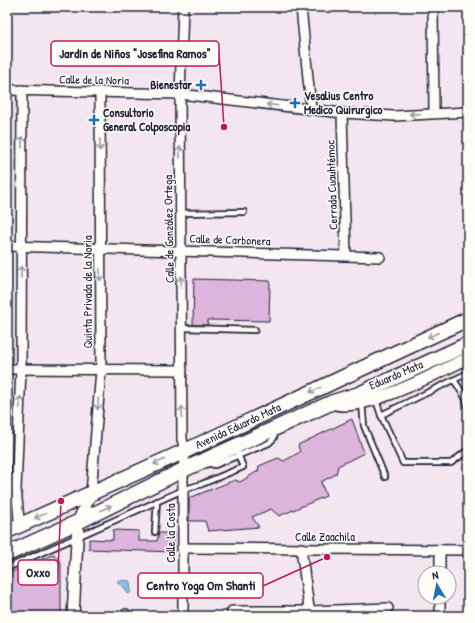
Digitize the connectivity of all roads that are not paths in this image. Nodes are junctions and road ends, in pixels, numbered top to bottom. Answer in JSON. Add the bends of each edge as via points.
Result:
{"nodes":[{"id":1,"x":183,"y":7,"type":"edge"},
{"id":2,"x":301,"y":7,"type":"edge"},
{"id":3,"x":433,"y":7,"type":"edge"},
{"id":4,"x":7,"y":90,"type":"edge"},
{"id":5,"x":22,"y":90,"type":"junction"},
{"id":6,"x":100,"y":92,"type":"junction"},
{"id":7,"x":180,"y":94,"type":"junction"},
{"id":8,"x":311,"y":109,"type":"junction"},
{"id":9,"x":468,"y":112,"type":"edge"},
{"id":10,"x":342,"y":113,"type":"junction"},
{"id":11,"x":434,"y":113,"type":"junction"},
{"id":12,"x":244,"y":212,"type":"dead end"},
{"id":13,"x":180,"y":213,"type":"junction"},
{"id":14,"x":7,"y":246,"type":"edge"},
{"id":15,"x":21,"y":247,"type":"junction"},
{"id":16,"x":99,"y":249,"type":"junction"},
{"id":17,"x":181,"y":251,"type":"junction"},
{"id":18,"x":346,"y":256,"type":"junction"},
{"id":19,"x":380,"y":257,"type":"dead end"},
{"id":20,"x":468,"y":319,"type":"edge"},
{"id":21,"x":182,"y":328,"type":"junction"},
{"id":22,"x":255,"y":330,"type":"dead end"},
{"id":23,"x":468,"y":344,"type":"edge"},
{"id":24,"x":402,"y":349,"type":"junction"},
{"id":25,"x":468,"y":358,"type":"edge"},
{"id":26,"x":7,"y":369,"type":"edge"},
{"id":27,"x":21,"y":369,"type":"junction"},
{"id":28,"x":101,"y":370,"type":"junction"},
{"id":29,"x":182,"y":370,"type":"junction"},
{"id":30,"x":468,"y":373,"type":"edge"},
{"id":31,"x":454,"y":380,"type":"junction"},
{"id":32,"x":467,"y":395,"type":"edge"},
{"id":33,"x":360,"y":398,"type":"junction"},
{"id":34,"x":376,"y":400,"type":"junction"},
{"id":35,"x":468,"y":407,"type":"edge"},
{"id":36,"x":381,"y":414,"type":"junction"},
{"id":37,"x":468,"y":450,"type":"edge"},
{"id":38,"x":185,"y":451,"type":"junction"},
{"id":39,"x":237,"y":452,"type":"junction"},
{"id":40,"x":183,"y":470,"type":"junction"},
{"id":41,"x":385,"y":477,"type":"dead end"},
{"id":42,"x":12,"y":488,"type":"edge"},
{"id":43,"x":183,"y":490,"type":"junction"},
{"id":44,"x":91,"y":493,"type":"junction"},
{"id":45,"x":157,"y":501,"type":"junction"},
{"id":46,"x":78,"y":522,"type":"junction"},
{"id":47,"x":22,"y":524,"type":"junction"},
{"id":48,"x":7,"y":531,"type":"edge"},
{"id":49,"x":155,"y":532,"type":"dead end"},
{"id":50,"x":77,"y":538,"type":"junction"},
{"id":51,"x":182,"y":548,"type":"junction"},
{"id":52,"x":301,"y":548,"type":"junction"},
{"id":53,"x":440,"y":550,"type":"junction"},
{"id":54,"x":468,"y":550,"type":"edge"},
{"id":55,"x":7,"y":554,"type":"edge"},
{"id":56,"x":440,"y":565,"type":"edge"},
{"id":57,"x":7,"y":568,"type":"edge"},
{"id":58,"x":440,"y":605,"type":"edge"},
{"id":59,"x":388,"y":608,"type":"dead end"},
{"id":60,"x":232,"y":611,"type":"dead end"},
{"id":61,"x":310,"y":614,"type":"edge"},
{"id":62,"x":73,"y":616,"type":"edge"},
{"id":63,"x":183,"y":616,"type":"edge"},
{"id":64,"x":440,"y":616,"type":"edge"}],
"edges":[{"from":1,"to":7,"type":"street","name":"Calle de González Ortega"},
{"from":2,"to":8,"type":"street"},
{"from":3,"to":11,"type":"street"},
{"from":4,"to":5,"type":"street","name":"Calle de la Noria"},
{"from":5,"to":6,"type":"street","name":"Calle de la Noria"},
{"from":15,"to":5,"type":"street","one_way":true},
{"from":6,"to":7,"type":"street","name":"Calle de la Noria"},
{"from":6,"to":16,"type":"street","name":"Quinta Privada de la Noria","one_way":true},
{"from":8,"to":7,"type":"street","name":"Calle de la Noria","one_way":true},
{"from":13,"to":7,"type":"street","name":"Calle de González Ortega","one_way":true},
{"from":8,"to":10,"type":"street","name":"Calle de la Noria"},
{"from":9,"to":11,"type":"street","name":"Calle de la Noria"},
{"from":11,"to":10,"type":"street","name":"Calle de la Noria","one_way":true,"via":[[394,116]]},
{"from":10,"to":18,"type":"street","name":"Cerrada Cuauhtémoc"},
{"from":12,"to":13,"type":"lane"},
{"from":13,"to":17,"type":"street","name":"Calle de González Ortega"},
{"from":14,"to":15,"type":"street","name":"Calle de Carbonera"},
{"from":15,"to":16,"type":"street","name":"Calle de Carbonera"},
{"from":27,"to":15,"type":"street","one_way":true},
{"from":16,"to":17,"type":"street","name":"Calle de Carbonera"},
{"from":16,"to":28,"type":"street","name":"Quinta Privada de la Noria","one_way":true},
{"from":17,"to":18,"type":"street","name":"Calle de Carbonera"},
{"from":21,"to":17,"type":"street","name":"Calle de González Ortega","one_way":true},
{"from":18,"to":19,"type":"street","name":"Calle de Carbonera"},
{"from":20,"to":24,"type":"main road","name":"Avenida Eduardo Mata","one_way":true},
{"from":21,"to":22,"type":"lane"},
{"from":21,"to":29,"type":"street","name":"Calle de González Ortega"},
{"from":23,"to":33,"type":"main road","name":"Avenida Eduardo Mata"},
{"from":24,"to":33,"type":"main road","via":[[392,359],[356,376],[354,382]]},
{"from":24,"to":38,"type":"main road","name":"Avenida Eduardo Mata","one_way":true},
{"from":25,"to":34,"type":"street","name":"Eduardo Mata"},
{"from":26,"to":27,"type":"street"},
{"from":27,"to":28,"type":"street"},
{"from":42,"to":27,"type":"street","one_way":true},
{"from":28,"to":29,"type":"street"},
{"from":28,"to":44,"type":"street","name":"Quinta Privada de la Noria","one_way":true},
{"from":38,"to":29,"type":"street","name":"Calle de González Ortega","one_way":true,"via":[[182,439]]},
{"from":30,"to":31,"type":"lane"},
{"from":31,"to":32,"type":"lane"},
{"from":31,"to":36,"type":"lane"},
{"from":32,"to":35,"type":"lane"},
{"from":33,"to":34,"type":"street","name":"Eduardo Mata"},
{"from":33,"to":39,"type":"main road","name":"Avenida Eduardo Mata","via":[[333,402],[275,429]]},
{"from":33,"to":41,"type":"lane","via":[[364,426]]},
{"from":34,"to":36,"type":"lane"},
{"from":36,"to":37,"type":"lane","via":[[404,463],[451,463]]},
{"from":38,"to":40,"type":"street","name":"Calle la Costa"},
{"from":38,"to":44,"type":"main road","name":"Avenida Eduardo Mata","one_way":true},
{"from":39,"to":40,"type":"main road","name":"Avenida Eduardo Mata","via":[[203,461]]},
{"from":39,"to":43,"type":"lane","via":[[243,467]]},
{"from":40,"to":43,"type":"street","name":"Calle la Costa"},
{"from":46,"to":40,"type":"main road","name":"Avenida Eduardo Mata","one_way":true},
{"from":42,"to":47,"type":"street"},
{"from":43,"to":45,"type":"lane"},
{"from":43,"to":51,"type":"street","name":"Calle la Costa"},
{"from":44,"to":46,"type":"street"},
{"from":44,"to":47,"type":"main road","name":"Avenida Eduardo Mata","one_way":true},
{"from":45,"to":49,"type":"lane"},
{"from":45,"to":50,"type":"lane"},
{"from":46,"to":50,"type":"street"},
{"from":46,"to":55,"type":"main road","name":"Avenida Eduardo Mata"},
{"from":47,"to":48,"type":"main road","name":"Avenida Eduardo Mata"},
{"from":50,"to":57,"type":"lane"},
{"from":50,"to":62,"type":"street"},
{"from":51,"to":52,"type":"street","name":"Calle Zaachila"},
{"from":51,"to":63,"type":"street","name":"Calle la Costa"},
{"from":52,"to":53,"type":"street","name":"Calle Zaachila"},
{"from":52,"to":61,"type":"street"},
{"from":53,"to":54,"type":"street","name":"Calle Zaachila"},
{"from":53,"to":56,"type":"street"},
{"from":58,"to":64,"type":"street"},
{"from":59,"to":61,"type":"street"},
{"from":60,"to":61,"type":"street"}]}
